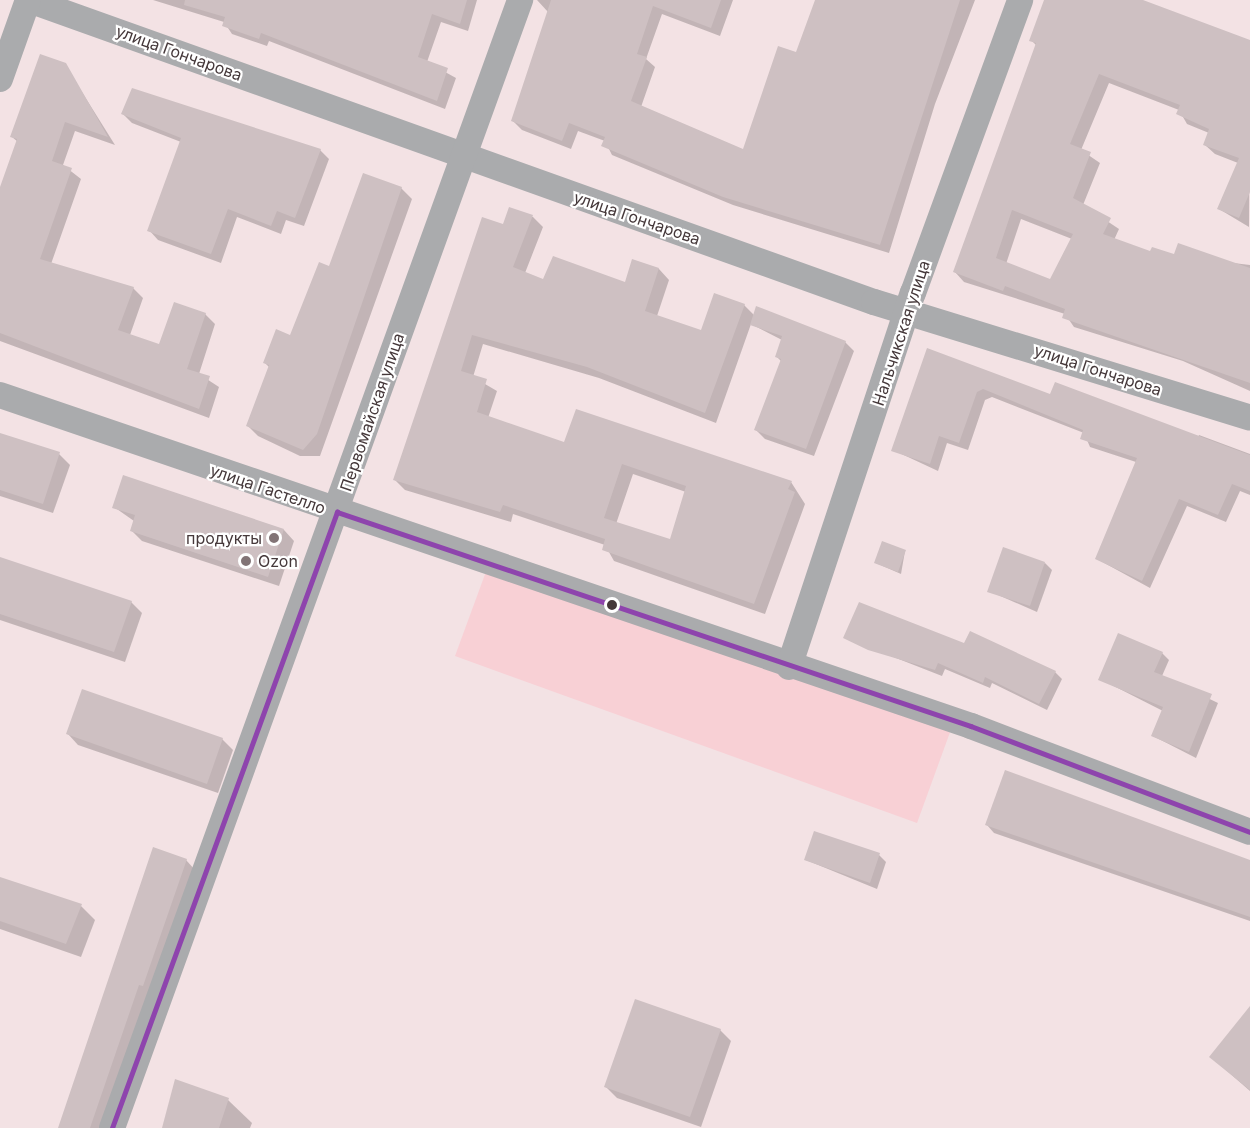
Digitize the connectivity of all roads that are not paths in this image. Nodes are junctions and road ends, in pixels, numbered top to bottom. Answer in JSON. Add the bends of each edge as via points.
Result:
{"nodes":[{"id":1,"x":28,"y":0,"type":"edge"},
{"id":2,"x":520,"y":0,"type":"edge"},
{"id":3,"x":1020,"y":0,"type":"edge"},
{"id":4,"x":0,"y":79,"type":"edge"},
{"id":5,"x":463,"y":157,"type":"junction"},
{"id":6,"x":910,"y":310,"type":"junction"},
{"id":7,"x":0,"y":395,"type":"edge"},
{"id":8,"x":1250,"y":418,"type":"edge"},
{"id":9,"x":337,"y":512,"type":"junction"},
{"id":10,"x":789,"y":667,"type":"junction"},
{"id":11,"x":1250,"y":832,"type":"edge"},
{"id":12,"x":112,"y":1128,"type":"edge"}],
"edges":[{"from":1,"to":4,"type":"street"},
{"from":1,"to":5,"type":"street","name":"улица Гончарова"},
{"from":2,"to":5,"type":"street","name":"Первомайская улица"},
{"from":3,"to":6,"type":"street","name":"Нальчикская улица"},
{"from":5,"to":6,"type":"street","name":"улица Гончарова"},
{"from":5,"to":9,"type":"street","name":"Первомайская улица"},
{"from":6,"to":8,"type":"street","name":"улица Гончарова"},
{"from":6,"to":10,"type":"street","name":"Нальчикская улица"},
{"from":7,"to":9,"type":"street","name":"улица Гастелло"},
{"from":9,"to":10,"type":"street","name":"улица Гастелло","via":[[461,550]]},
{"from":9,"to":12,"type":"street","name":"Первомайская улица"},
{"from":10,"to":11,"type":"street","name":"улица Гастелло","via":[[971,726]]}]}
